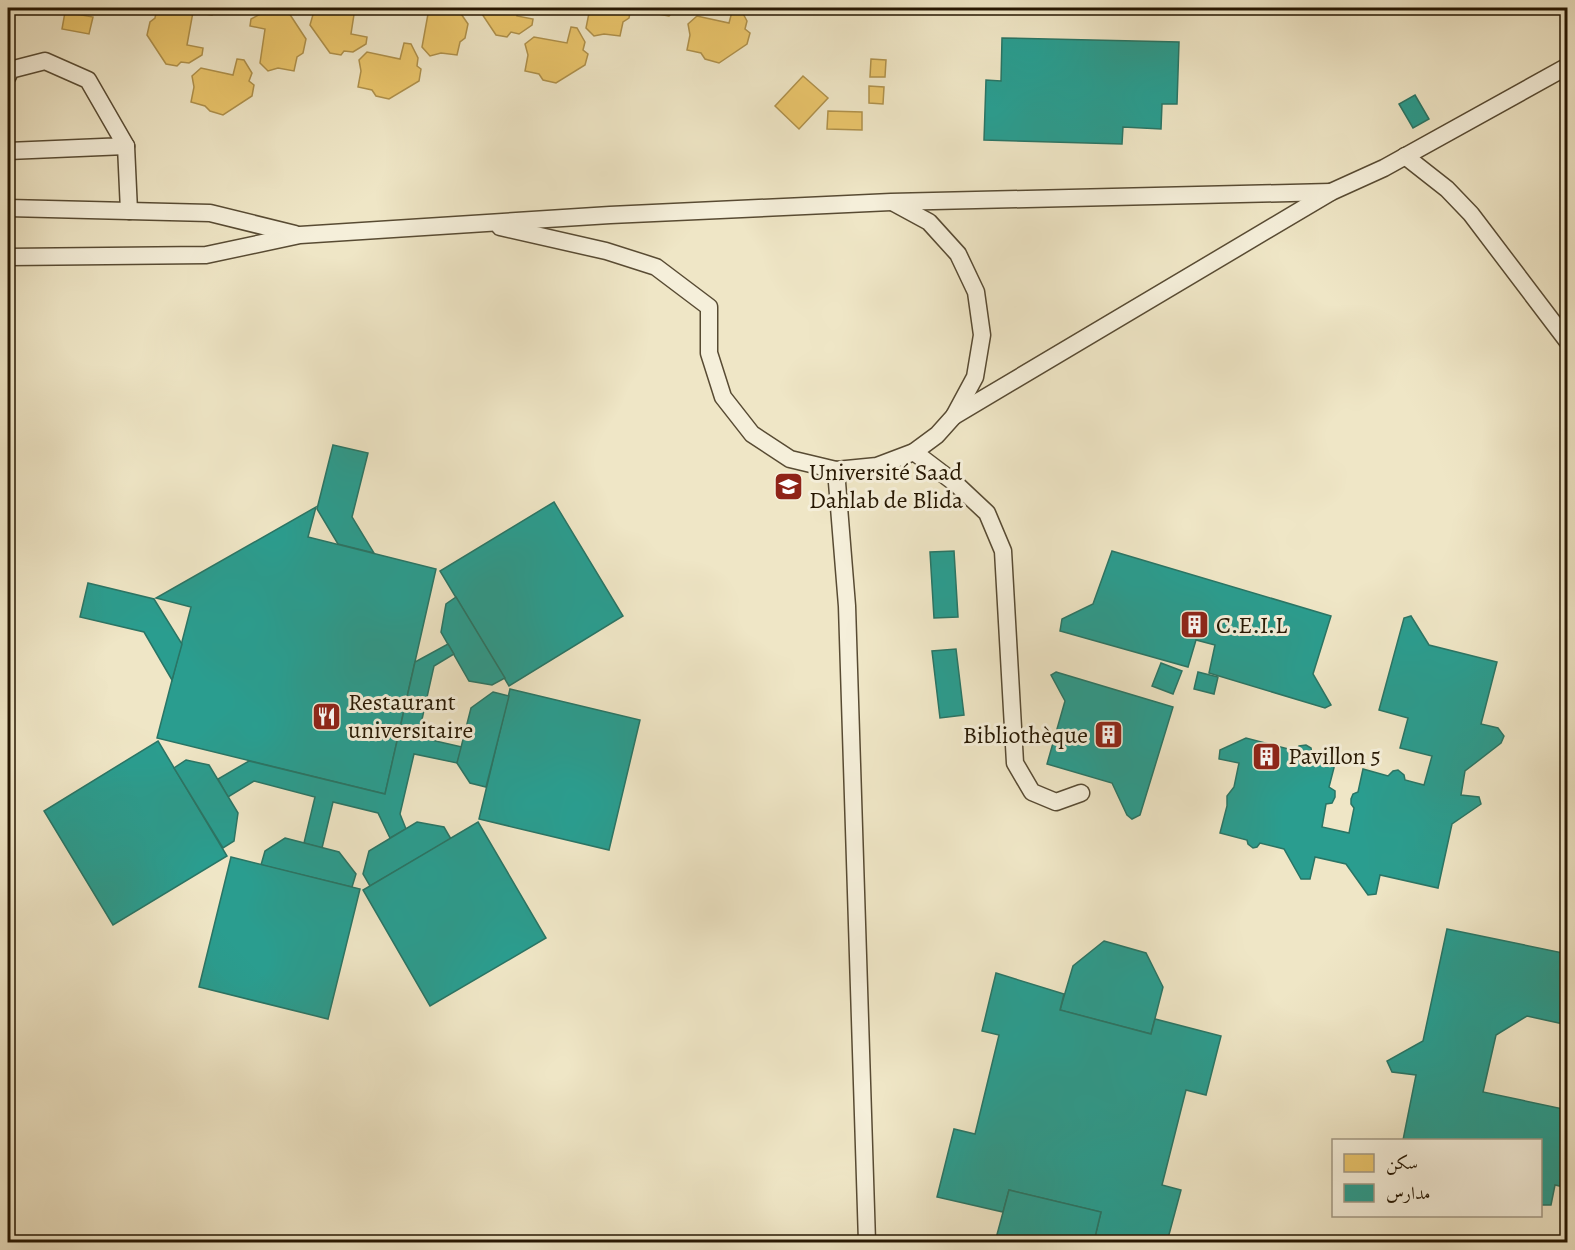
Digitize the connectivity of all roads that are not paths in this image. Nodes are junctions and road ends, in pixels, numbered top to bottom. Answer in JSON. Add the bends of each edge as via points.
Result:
{"nodes":[{"id":1,"x":1568,"y":66,"type":"edge"},
{"id":2,"x":8,"y":76,"type":"edge"},
{"id":3,"x":126,"y":146,"type":"junction"},
{"id":4,"x":8,"y":151,"type":"edge"},
{"id":5,"x":1405,"y":156,"type":"junction"},
{"id":6,"x":1331,"y":192,"type":"junction"},
{"id":7,"x":891,"y":202,"type":"junction"},
{"id":8,"x":8,"y":208,"type":"edge"},
{"id":9,"x":129,"y":211,"type":"junction"},
{"id":10,"x":482,"y":223,"type":"junction"},
{"id":11,"x":300,"y":235,"type":"junction"},
{"id":12,"x":8,"y":257,"type":"edge"},
{"id":13,"x":1568,"y":342,"type":"edge"},
{"id":14,"x":954,"y":416,"type":"junction"},
{"id":15,"x":914,"y":452,"type":"junction"},
{"id":16,"x":836,"y":470,"type":"junction"},
{"id":17,"x":1081,"y":793,"type":"dead end"},
{"id":18,"x":867,"y":1242,"type":"edge"}],
"edges":[{"from":1,"to":5,"type":"lane"},
{"from":2,"to":3,"type":"lane","via":[[10,70],[45,61],[88,80]]},
{"from":3,"to":4,"type":"lane"},
{"from":3,"to":9,"type":"lane"},
{"from":5,"to":6,"type":"lane"},
{"from":5,"to":13,"type":"lane","via":[[1471,214]]},
{"from":6,"to":7,"type":"lane"},
{"from":6,"to":14,"type":"lane"},
{"from":7,"to":10,"type":"lane"},
{"from":7,"to":14,"type":"lane","via":[[928,222],[958,254],[976,292],[982,335],[975,377]]},
{"from":8,"to":9,"type":"lane"},
{"from":9,"to":11,"type":"lane","via":[[210,213]]},
{"from":10,"to":11,"type":"lane"},
{"from":10,"to":16,"type":"lane","via":[[606,251],[656,267],[709,307],[709,353],[723,397],[752,434],[790,459]]},
{"from":11,"to":12,"type":"lane","via":[[206,255]]},
{"from":14,"to":15,"type":"lane"},
{"from":15,"to":16,"type":"lane","via":[[877,466]]},
{"from":15,"to":17,"type":"lane","via":[[987,513],[1003,551],[1015,763],[1032,792],[1056,802]]},
{"from":16,"to":18,"type":"lane","via":[[847,606]]}]}
